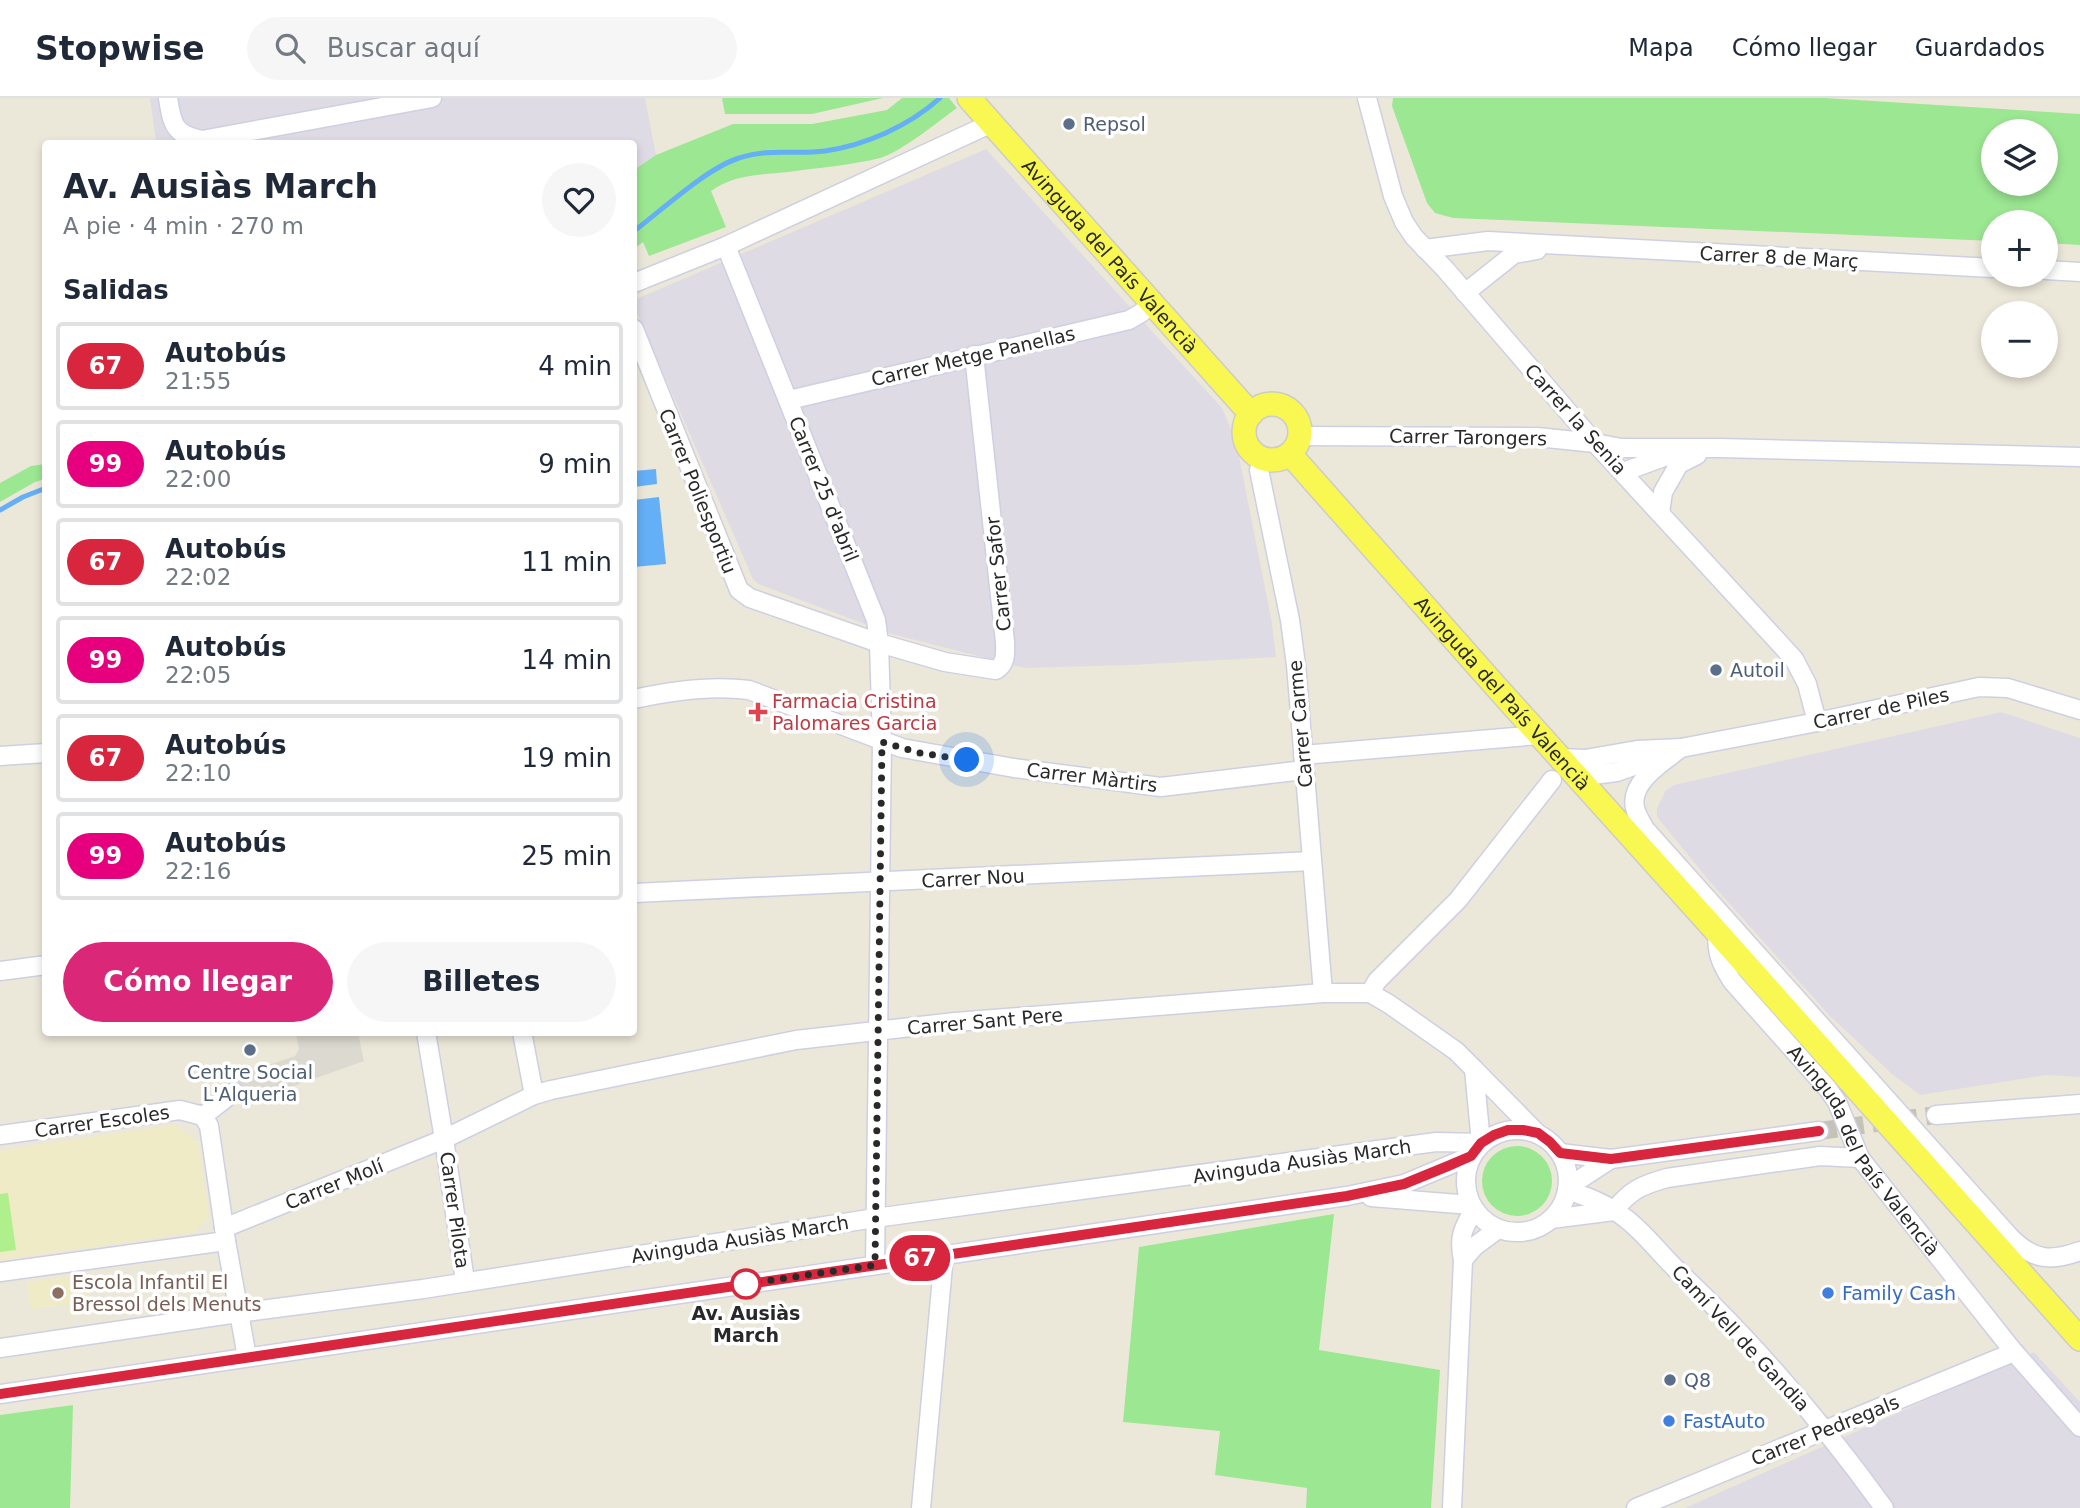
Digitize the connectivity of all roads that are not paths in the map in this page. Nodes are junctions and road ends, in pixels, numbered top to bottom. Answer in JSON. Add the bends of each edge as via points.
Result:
{"nodes":[{"id":1,"x":168,"y":98,"type":"edge"},
{"id":2,"x":432,"y":98,"type":"edge"},
{"id":3,"x":969,"y":98,"type":"edge"},
{"id":4,"x":1367,"y":98,"type":"edge"},
{"id":5,"x":992,"y":123,"type":"junction"},
{"id":6,"x":726,"y":246,"type":"junction"},
{"id":7,"x":1564,"y":246,"type":"junction"},
{"id":8,"x":1425,"y":249,"type":"junction"},
{"id":9,"x":1981,"y":267,"type":"edge"},
{"id":10,"x":2058,"y":271,"type":"edge"},
{"id":11,"x":2080,"y":272,"type":"edge"},
{"id":12,"x":637,"y":282,"type":"edge"},
{"id":13,"x":1465,"y":293,"type":"junction"},
{"id":14,"x":1153,"y":303,"type":"junction"},
{"id":15,"x":637,"y":336,"type":"edge"},
{"id":16,"x":974,"y":355,"type":"junction"},
{"id":17,"x":789,"y":400,"type":"junction"},
{"id":18,"x":1251,"y":414,"type":"junction"},
{"id":19,"x":1595,"y":443,"type":"junction"},
{"id":20,"x":1295,"y":445,"type":"junction"},
{"id":21,"x":1720,"y":448,"type":"junction"},
{"id":22,"x":2080,"y":457,"type":"edge"},
{"id":23,"x":1262,"y":458,"type":"junction"},
{"id":24,"x":1623,"y":472,"type":"junction"},
{"id":25,"x":1660,"y":513,"type":"junction"},
{"id":26,"x":879,"y":643,"type":"junction"},
{"id":27,"x":637,"y":698,"type":"edge"},
{"id":28,"x":2080,"y":710,"type":"edge"},
{"id":29,"x":1817,"y":722,"type":"junction"},
{"id":30,"x":1539,"y":735,"type":"junction"},
{"id":31,"x":882,"y":742,"type":"junction"},
{"id":32,"x":1681,"y":748,"type":"junction"},
{"id":33,"x":42,"y":753,"type":"edge"},
{"id":34,"x":0,"y":756,"type":"edge"},
{"id":35,"x":1560,"y":758,"type":"junction"},
{"id":36,"x":1304,"y":763,"type":"junction"},
{"id":37,"x":1577,"y":777,"type":"junction"},
{"id":38,"x":1552,"y":780,"type":"dead end"},
{"id":39,"x":1312,"y":861,"type":"junction"},
{"id":40,"x":880,"y":882,"type":"junction"},
{"id":41,"x":637,"y":893,"type":"edge"},
{"id":42,"x":1717,"y":932,"type":"junction"},
{"id":43,"x":42,"y":965,"type":"edge"},
{"id":44,"x":0,"y":971,"type":"edge"},
{"id":45,"x":1323,"y":993,"type":"junction"},
{"id":46,"x":1370,"y":993,"type":"junction"},
{"id":47,"x":877,"y":1031,"type":"junction"},
{"id":48,"x":427,"y":1036,"type":"edge"},
{"id":49,"x":523,"y":1036,"type":"edge"},
{"id":50,"x":1474,"y":1069,"type":"junction"},
{"id":51,"x":1863,"y":1073,"type":"junction"},
{"id":52,"x":234,"y":1092,"type":"dead end"},
{"id":53,"x":534,"y":1096,"type":"junction"},
{"id":54,"x":1866,"y":1101,"type":"junction"},
{"id":55,"x":2074,"y":1106,"type":"edge"},
{"id":56,"x":1936,"y":1115,"type":"tunnel mouth"},
{"id":57,"x":203,"y":1116,"type":"junction"},
{"id":58,"x":1819,"y":1131,"type":"tunnel mouth"},
{"id":59,"x":1538,"y":1133,"type":"junction"},
{"id":60,"x":0,"y":1135,"type":"edge"},
{"id":61,"x":444,"y":1139,"type":"junction"},
{"id":62,"x":1476,"y":1150,"type":"junction"},
{"id":63,"x":1921,"y":1151,"type":"junction"},
{"id":64,"x":1560,"y":1153,"type":"junction"},
{"id":65,"x":1860,"y":1158,"type":"junction"},
{"id":66,"x":1611,"y":1159,"type":"junction"},
{"id":67,"x":1568,"y":1189,"type":"junction"},
{"id":68,"x":1347,"y":1196,"type":"junction"},
{"id":69,"x":1472,"y":1207,"type":"junction"},
{"id":70,"x":1614,"y":1211,"type":"junction"},
{"id":71,"x":875,"y":1218,"type":"junction"},
{"id":72,"x":1551,"y":1219,"type":"junction"},
{"id":73,"x":1498,"y":1229,"type":"junction"},
{"id":74,"x":225,"y":1235,"type":"junction"},
{"id":75,"x":2080,"y":1251,"type":"edge"},
{"id":76,"x":944,"y":1255,"type":"junction"},
{"id":77,"x":1463,"y":1260,"type":"junction"},
{"id":78,"x":875,"y":1265,"type":"junction"},
{"id":79,"x":0,"y":1272,"type":"edge"},
{"id":80,"x":465,"y":1282,"type":"junction"},
{"id":81,"x":239,"y":1313,"type":"junction"},
{"id":82,"x":2080,"y":1339,"type":"edge"},
{"id":83,"x":0,"y":1348,"type":"edge"},
{"id":84,"x":2014,"y":1352,"type":"junction"},
{"id":85,"x":247,"y":1357,"type":"junction"},
{"id":86,"x":0,"y":1394,"type":"edge"},
{"id":87,"x":2080,"y":1427,"type":"edge"},
{"id":88,"x":1826,"y":1430,"type":"junction"},
{"id":89,"x":921,"y":1508,"type":"edge"},
{"id":90,"x":1452,"y":1508,"type":"edge"},
{"id":91,"x":1636,"y":1508,"type":"edge"},
{"id":92,"x":1884,"y":1508,"type":"edge"}],
"edges":[{"from":1,"to":2,"type":"street","via":[[174,127],[202,140]]},
{"from":3,"to":5,"type":"main road","name":"Avinguda del País Valencià"},
{"from":4,"to":8,"type":"street","name":"Carrer la Senia","via":[[1393,196],[1404,222]]},
{"from":5,"to":6,"type":"street"},
{"from":5,"to":14,"type":"main road","name":"Avinguda del País Valencià"},
{"from":6,"to":12,"type":"street"},
{"from":6,"to":17,"type":"street","name":"Carrer 25 d'abril"},
{"from":7,"to":8,"type":"street","name":"Carrer 8 de Març","via":[[1488,241]]},
{"from":7,"to":9,"type":"street","name":"Carrer 8 de Març"},
{"from":7,"to":13,"type":"street","name":"Carrer 8 de Març","via":[[1514,254]]},
{"from":8,"to":13,"type":"street","name":"Carrer la Senia"},
{"from":10,"to":11,"type":"street"},
{"from":13,"to":19,"type":"street","name":"Carrer la Senia"},
{"from":14,"to":16,"type":"street","name":"Carrer Metge Panellas","via":[[1129,320]]},
{"from":14,"to":18,"type":"main road","name":"Avinguda del País Valencià"},
{"from":15,"to":26,"type":"street","name":"Carrer Poliesportiu","via":[[739,590],[750,598]]},
{"from":16,"to":17,"type":"street","name":"Carrer Metge Panellas"},
{"from":16,"to":26,"type":"street","name":"Carrer Safor","via":[[1006,657],[996,670],[945,662]]},
{"from":17,"to":26,"type":"street","name":"Carrer 25 d'abril","via":[[876,620]]},
{"from":18,"to":20,"type":"main road","via":[[1264,405],[1290,411],[1297,419]]},
{"from":18,"to":23,"type":"main road","via":[[1244,438],[1249,449]]},
{"from":19,"to":20,"type":"street","name":"Carrer Tarongers","via":[[1537,437]]},
{"from":19,"to":21,"type":"street","name":"Carrer Tarongers","via":[[1621,448]]},
{"from":19,"to":24,"type":"street","name":"Carrer la Senia"},
{"from":20,"to":23,"type":"main road","via":[[1276,460]]},
{"from":20,"to":30,"type":"main road","name":"Avinguda del País Valencià"},
{"from":21,"to":22,"type":"street","name":"Carrer Tarongers"},
{"from":21,"to":24,"type":"street","name":"Carrer Tarongers","via":[[1664,457]]},
{"from":21,"to":25,"type":"street","name":"Carrer Tarongers","via":[[1679,464],[1664,492]]},
{"from":23,"to":36,"type":"street","name":"Carrer Carme","via":[[1259,470],[1291,632]]},
{"from":24,"to":25,"type":"street","name":"Carrer la Senia"},
{"from":25,"to":29,"type":"street","name":"Carrer la Senia","via":[[1794,659],[1807,684]]},
{"from":26,"to":31,"type":"street","name":"Carrer 25 d'abril"},
{"from":27,"to":31,"type":"street","name":"Carrer Màrtirs","via":[[727,688],[749,690]]},
{"from":28,"to":29,"type":"street","name":"Carrer de Piles","via":[[2008,688],[1987,687]]},
{"from":29,"to":32,"type":"street","name":"Carrer de Piles"},
{"from":30,"to":35,"type":"main road","name":"Avinguda del País Valencià"},
{"from":30,"to":36,"type":"street","name":"Carrer Màrtirs"},
{"from":31,"to":36,"type":"street","name":"Carrer Màrtirs","via":[[934,755],[1161,787]]},
{"from":31,"to":40,"type":"street","name":"Carrer 25 d'abril"},
{"from":32,"to":35,"type":"street","name":"Carrer de Piles"},
{"from":32,"to":37,"type":"street","name":"Carrer de Piles","via":[[1618,772]]},
{"from":32,"to":51,"type":"street","name":"Avinguda del País Valencià","via":[[1636,790],[1635,808],[1642,823]]},
{"from":33,"to":34,"type":"street"},
{"from":35,"to":37,"type":"main road","name":"Avinguda del País Valencià"},
{"from":36,"to":39,"type":"street","name":"Carrer Carme"},
{"from":37,"to":42,"type":"main road","name":"Avinguda del País Valencià"},
{"from":38,"to":46,"type":"street","via":[[1458,900]]},
{"from":39,"to":40,"type":"street","name":"Carrer Nou"},
{"from":39,"to":45,"type":"street","name":"Carrer Carme"},
{"from":40,"to":41,"type":"street","name":"Carrer Nou"},
{"from":40,"to":47,"type":"street","name":"Carrer 25 d'abril"},
{"from":42,"to":54,"type":"main road","name":"Avinguda del País Valencià"},
{"from":42,"to":65,"type":"street","name":"Avinguda del País Valencià","via":[[1717,951],[1731,981],[1828,1089]]},
{"from":43,"to":44,"type":"street"},
{"from":45,"to":46,"type":"street","name":"Carrer Sant Pere"},
{"from":45,"to":47,"type":"street","name":"Carrer Sant Pere"},
{"from":46,"to":50,"type":"street","via":[[1456,1051]]},
{"from":47,"to":53,"type":"street","name":"Carrer Sant Pere","via":[[767,1044]]},
{"from":47,"to":71,"type":"street","name":"Carrer 25 d'abril"},
{"from":48,"to":61,"type":"street","name":"Carrer Pilota"},
{"from":49,"to":53,"type":"street"},
{"from":50,"to":59,"type":"street"},
{"from":50,"to":62,"type":"street"},
{"from":51,"to":54,"type":"street","name":"Avinguda del País Valencià"},
{"from":51,"to":63,"type":"street","name":"Avinguda del País Valencià"},
{"from":52,"to":57,"type":"street"},
{"from":53,"to":61,"type":"street","name":"Carrer Sant Pere"},
{"from":54,"to":63,"type":"main road","name":"Avinguda del País Valencià"},
{"from":55,"to":56,"type":"street"},
{"from":57,"to":60,"type":"street","name":"Carrer Escoles","via":[[180,1110]]},
{"from":57,"to":74,"type":"street","via":[[209,1126]]},
{"from":58,"to":66,"type":"street"},
{"from":59,"to":62,"type":"street","via":[[1508,1130]]},
{"from":59,"to":64,"type":"street"},
{"from":61,"to":74,"type":"street","name":"Carrer Molí"},
{"from":61,"to":80,"type":"street","name":"Carrer Pilota"},
{"from":62,"to":68,"type":"street","via":[[1404,1184]]},
{"from":62,"to":69,"type":"street","via":[[1465,1181]]},
{"from":62,"to":71,"type":"street","name":"Avinguda Ausiàs March","via":[[1436,1142]]},
{"from":63,"to":75,"type":"street","via":[[2023,1250],[2059,1258]]},
{"from":63,"to":82,"type":"main road","name":"Avinguda del País Valencià"},
{"from":64,"to":66,"type":"street"},
{"from":64,"to":67,"type":"street"},
{"from":65,"to":70,"type":"street","via":[[1820,1156],[1667,1178],[1629,1193]]},
{"from":65,"to":84,"type":"street","name":"Avinguda del País Valencià"},
{"from":66,"to":67,"type":"street"},
{"from":67,"to":70,"type":"street","name":"Camí Vell de Gandia"},
{"from":67,"to":72,"type":"street"},
{"from":68,"to":69,"type":"street"},
{"from":68,"to":76,"type":"street"},
{"from":69,"to":73,"type":"street"},
{"from":69,"to":77,"type":"street","via":[[1461,1233]]},
{"from":70,"to":72,"type":"street"},
{"from":70,"to":88,"type":"street","name":"Camí Vell de Gandia","via":[[1699,1290]]},
{"from":71,"to":78,"type":"street","name":"Carrer 25 d'abril"},
{"from":71,"to":80,"type":"street","name":"Avinguda Ausiàs March"},
{"from":72,"to":73,"type":"street","via":[[1526,1231]]},
{"from":73,"to":77,"type":"street"},
{"from":74,"to":79,"type":"street","name":"Carrer Molí"},
{"from":74,"to":81,"type":"street"},
{"from":76,"to":78,"type":"street"},
{"from":76,"to":89,"type":"street"},
{"from":77,"to":90,"type":"street"},
{"from":78,"to":85,"type":"street"},
{"from":80,"to":81,"type":"street","name":"Avinguda Ausiàs March"},
{"from":81,"to":83,"type":"street","name":"Avinguda Ausiàs March"},
{"from":81,"to":85,"type":"street"},
{"from":84,"to":87,"type":"street","name":"Avinguda del País Valencià"},
{"from":84,"to":88,"type":"street","name":"Carrer Pedregals"},
{"from":85,"to":86,"type":"street"},
{"from":88,"to":91,"type":"street","name":"Carrer Pedregals"},
{"from":88,"to":92,"type":"street","name":"Camí Vell de Gandia"}]}
